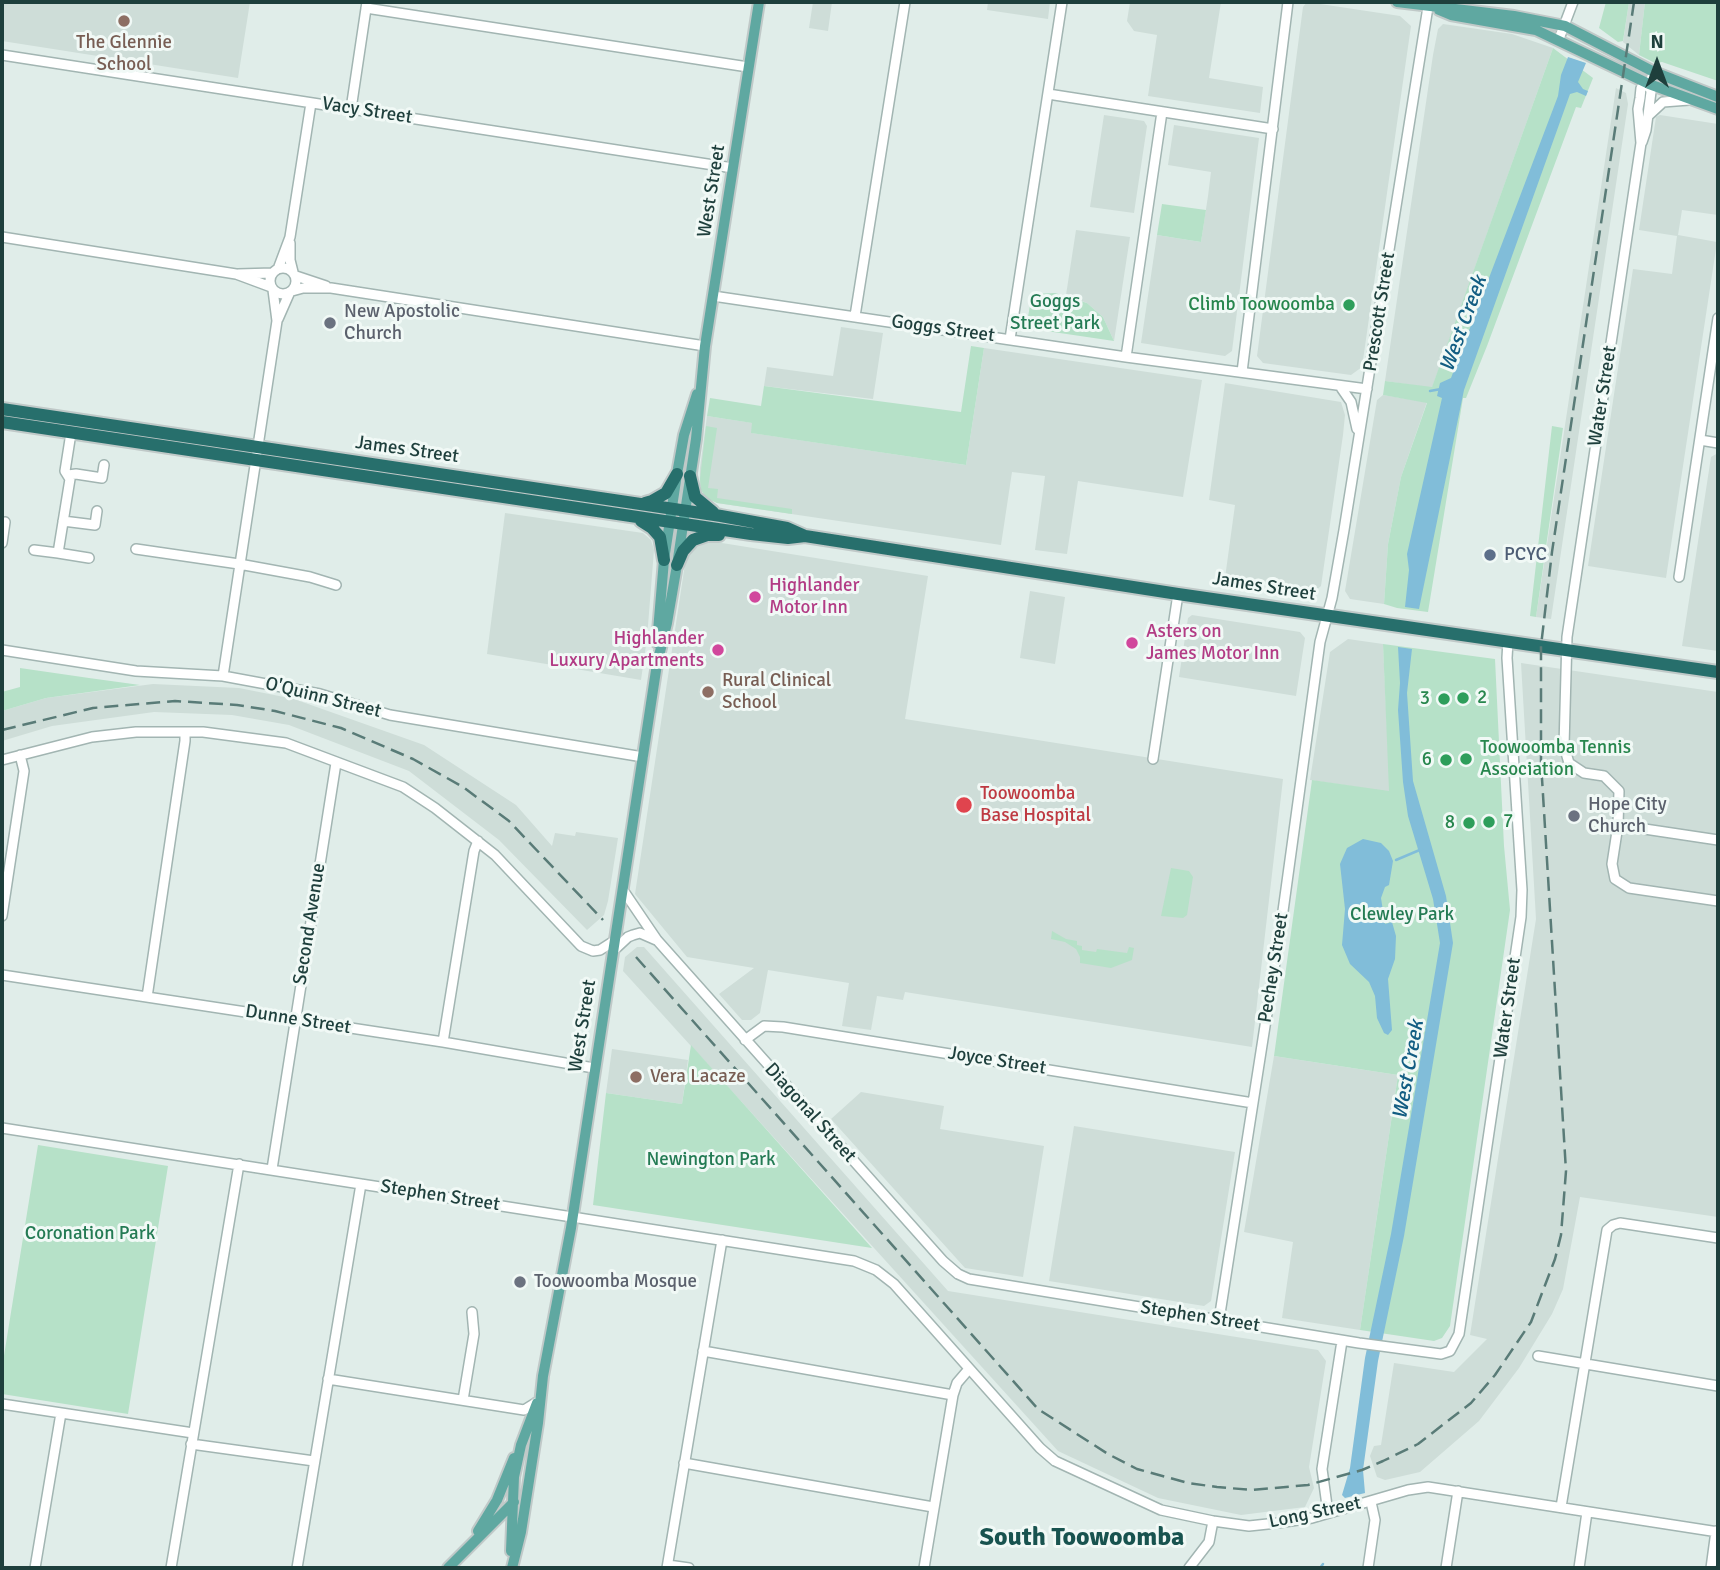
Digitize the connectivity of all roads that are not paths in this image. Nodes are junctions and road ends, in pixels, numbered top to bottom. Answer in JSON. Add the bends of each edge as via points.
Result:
{"nodes":[{"id":1,"x":759,"y":2,"type":"edge"},
{"id":2,"x":905,"y":2,"type":"edge"},
{"id":3,"x":1062,"y":2,"type":"edge"},
{"id":4,"x":1288,"y":2,"type":"edge"},
{"id":5,"x":1397,"y":2,"type":"edge"},
{"id":6,"x":1573,"y":2,"type":"edge"},
{"id":7,"x":367,"y":5,"type":"edge"},
{"id":8,"x":1428,"y":6,"type":"junction"},
{"id":9,"x":1565,"y":26,"type":"junction"},
{"id":10,"x":1559,"y":40,"type":"junction"},
{"id":11,"x":2,"y":55,"type":"edge"},
{"id":12,"x":748,"y":67,"type":"junction"},
{"id":13,"x":1654,"y":72,"type":"junction"},
{"id":14,"x":1649,"y":84,"type":"junction"},
{"id":15,"x":1048,"y":94,"type":"junction"},
{"id":16,"x":1718,"y":97,"type":"edge"},
{"id":17,"x":1691,"y":100,"type":"junction"},
{"id":18,"x":311,"y":103,"type":"junction"},
{"id":19,"x":351,"y":108,"type":"junction"},
{"id":20,"x":1718,"y":109,"type":"edge"},
{"id":21,"x":1162,"y":112,"type":"junction"},
{"id":22,"x":1648,"y":116,"type":"junction"},
{"id":23,"x":1273,"y":129,"type":"junction"},
{"id":24,"x":1641,"y":144,"type":"junction"},
{"id":25,"x":733,"y":168,"type":"junction"},
{"id":26,"x":2,"y":237,"type":"edge"},
{"id":27,"x":290,"y":237,"type":"junction"},
{"id":28,"x":276,"y":271,"type":"junction"},
{"id":29,"x":236,"y":274,"type":"junction"},
{"id":30,"x":295,"y":274,"type":"junction"},
{"id":31,"x":272,"y":288,"type":"junction"},
{"id":32,"x":331,"y":288,"type":"junction"},
{"id":33,"x":291,"y":293,"type":"junction"},
{"id":34,"x":713,"y":296,"type":"junction"},
{"id":35,"x":855,"y":316,"type":"junction"},
{"id":36,"x":1718,"y":318,"type":"edge"},
{"id":37,"x":277,"y":321,"type":"junction"},
{"id":38,"x":1010,"y":339,"type":"junction"},
{"id":39,"x":1717,"y":341,"type":"edge"},
{"id":40,"x":705,"y":346,"type":"junction"},
{"id":41,"x":1126,"y":357,"type":"junction"},
{"id":42,"x":1242,"y":372,"type":"junction"},
{"id":43,"x":1340,"y":386,"type":"junction"},
{"id":44,"x":1367,"y":389,"type":"junction"},
{"id":45,"x":2,"y":409,"type":"edge"},
{"id":46,"x":2,"y":422,"type":"edge"},
{"id":47,"x":71,"y":433,"type":"junction"},
{"id":48,"x":1358,"y":434,"type":"junction"},
{"id":49,"x":1700,"y":440,"type":"junction"},
{"id":50,"x":1718,"y":443,"type":"edge"},
{"id":51,"x":257,"y":454,"type":"junction"},
{"id":52,"x":104,"y":465,"type":"dead end"},
{"id":53,"x":68,"y":475,"type":"junction"},
{"id":54,"x":684,"y":475,"type":"junction"},
{"id":55,"x":638,"y":504,"type":"junction"},
{"id":56,"x":678,"y":510,"type":"junction"},
{"id":57,"x":97,"y":512,"type":"dead end"},
{"id":58,"x":631,"y":516,"type":"junction"},
{"id":59,"x":721,"y":516,"type":"junction"},
{"id":60,"x":63,"y":521,"type":"junction"},
{"id":61,"x":5,"y":522,"type":"dead end"},
{"id":62,"x":676,"y":523,"type":"junction"},
{"id":63,"x":744,"y":533,"type":"junction"},
{"id":64,"x":805,"y":536,"type":"junction"},
{"id":65,"x":2,"y":543,"type":"edge"},
{"id":66,"x":136,"y":549,"type":"dead end"},
{"id":67,"x":34,"y":550,"type":"dead end"},
{"id":68,"x":58,"y":554,"type":"junction"},
{"id":69,"x":89,"y":558,"type":"dead end"},
{"id":70,"x":671,"y":562,"type":"junction"},
{"id":71,"x":239,"y":564,"type":"junction"},
{"id":72,"x":1679,"y":577,"type":"dead end"},
{"id":73,"x":336,"y":585,"type":"dead end"},
{"id":74,"x":1178,"y":594,"type":"junction"},
{"id":75,"x":1327,"y":616,"type":"junction"},
{"id":76,"x":1508,"y":641,"type":"junction"},
{"id":77,"x":1566,"y":649,"type":"junction"},
{"id":78,"x":2,"y":650,"type":"edge"},
{"id":79,"x":1718,"y":672,"type":"edge"},
{"id":80,"x":223,"y":676,"type":"junction"},
{"id":81,"x":185,"y":732,"type":"junction"},
{"id":82,"x":20,"y":755,"type":"junction"},
{"id":83,"x":643,"y":757,"type":"junction"},
{"id":84,"x":1153,"y":759,"type":"dead end"},
{"id":85,"x":2,"y":760,"type":"edge"},
{"id":86,"x":336,"y":763,"type":"junction"},
{"id":87,"x":1618,"y":825,"type":"junction"},
{"id":88,"x":1718,"y":840,"type":"edge"},
{"id":89,"x":478,"y":841,"type":"junction"},
{"id":90,"x":623,"y":890,"type":"junction"},
{"id":91,"x":1718,"y":901,"type":"edge"},
{"id":92,"x":2,"y":916,"type":"edge"},
{"id":93,"x":657,"y":940,"type":"junction"},
{"id":94,"x":613,"y":947,"type":"junction"},
{"id":95,"x":2,"y":975,"type":"edge"},
{"id":96,"x":147,"y":997,"type":"junction"},
{"id":97,"x":295,"y":1020,"type":"junction"},
{"id":98,"x":745,"y":1040,"type":"junction"},
{"id":99,"x":443,"y":1042,"type":"junction"},
{"id":100,"x":594,"y":1068,"type":"junction"},
{"id":101,"x":1253,"y":1102,"type":"junction"},
{"id":102,"x":2,"y":1128,"type":"edge"},
{"id":103,"x":239,"y":1164,"type":"junction"},
{"id":104,"x":272,"y":1169,"type":"junction"},
{"id":105,"x":361,"y":1184,"type":"junction"},
{"id":106,"x":573,"y":1217,"type":"junction"},
{"id":107,"x":1718,"y":1238,"type":"edge"},
{"id":108,"x":722,"y":1240,"type":"junction"},
{"id":109,"x":876,"y":1269,"type":"joint"},
{"id":110,"x":969,"y":1279,"type":"joint"},
{"id":111,"x":472,"y":1312,"type":"dead end"},
{"id":112,"x":1219,"y":1320,"type":"junction"},
{"id":113,"x":1342,"y":1341,"type":"junction"},
{"id":114,"x":703,"y":1351,"type":"junction"},
{"id":115,"x":1432,"y":1355,"type":"joint"},
{"id":116,"x":1538,"y":1356,"type":"dead end"},
{"id":117,"x":1584,"y":1364,"type":"junction"},
{"id":118,"x":969,"y":1369,"type":"junction"},
{"id":119,"x":328,"y":1379,"type":"junction"},
{"id":120,"x":1718,"y":1386,"type":"edge"},
{"id":121,"x":953,"y":1395,"type":"junction"},
{"id":122,"x":539,"y":1398,"type":"junction"},
{"id":123,"x":463,"y":1400,"type":"junction"},
{"id":124,"x":2,"y":1404,"type":"edge"},
{"id":125,"x":524,"y":1410,"type":"junction"},
{"id":126,"x":61,"y":1413,"type":"junction"},
{"id":127,"x":538,"y":1423,"type":"junction"},
{"id":128,"x":527,"y":1428,"type":"junction"},
{"id":129,"x":193,"y":1433,"type":"junction"},
{"id":130,"x":191,"y":1444,"type":"junction"},
{"id":131,"x":521,"y":1445,"type":"junction"},
{"id":132,"x":314,"y":1461,"type":"junction"},
{"id":133,"x":684,"y":1463,"type":"junction"},
{"id":134,"x":1458,"y":1490,"type":"junction"},
{"id":135,"x":1371,"y":1502,"type":"junction"},
{"id":136,"x":512,"y":1503,"type":"junction"},
{"id":137,"x":933,"y":1507,"type":"junction"},
{"id":138,"x":1561,"y":1507,"type":"junction"},
{"id":139,"x":1587,"y":1511,"type":"junction"},
{"id":140,"x":1328,"y":1513,"type":"junction"},
{"id":141,"x":1213,"y":1521,"type":"junction"},
{"id":142,"x":1717,"y":1532,"type":"edge"},
{"id":143,"x":468,"y":1545,"type":"junction"},
{"id":144,"x":667,"y":1566,"type":"edge"},
{"id":145,"x":35,"y":1568,"type":"edge"},
{"id":146,"x":171,"y":1568,"type":"edge"},
{"id":147,"x":297,"y":1568,"type":"edge"},
{"id":148,"x":448,"y":1568,"type":"edge"},
{"id":149,"x":511,"y":1568,"type":"edge"},
{"id":150,"x":689,"y":1568,"type":"edge"},
{"id":151,"x":923,"y":1568,"type":"edge"},
{"id":152,"x":1189,"y":1568,"type":"edge"},
{"id":153,"x":1368,"y":1568,"type":"edge"},
{"id":154,"x":1446,"y":1568,"type":"edge"},
{"id":155,"x":1579,"y":1568,"type":"edge"},
{"id":156,"x":1711,"y":1568,"type":"edge"}],
"edges":[{"from":1,"to":12,"type":"main road","name":"West Street"},
{"from":2,"to":35,"type":"street"},
{"from":3,"to":15,"type":"street"},
{"from":4,"to":23,"type":"street"},
{"from":5,"to":8,"type":"main road"},
{"from":6,"to":9,"type":"street"},
{"from":7,"to":12,"type":"street"},
{"from":7,"to":19,"type":"street"},
{"from":8,"to":9,"type":"main road"},
{"from":8,"to":10,"type":"main road","via":[[1451,15],[1536,30]]},
{"from":8,"to":44,"type":"street","name":"Prescott Street"},
{"from":9,"to":10,"type":"street"},
{"from":9,"to":13,"type":"main road"},
{"from":10,"to":14,"type":"main road"},
{"from":11,"to":18,"type":"street","name":"Vacy Street"},
{"from":12,"to":25,"type":"main road","name":"West Street"},
{"from":13,"to":14,"type":"street","name":"Water Street"},
{"from":13,"to":16,"type":"main road"},
{"from":14,"to":17,"type":"main road"},
{"from":14,"to":22,"type":"street","name":"Water Street"},
{"from":14,"to":24,"type":"street","name":"Water Street","via":[[1641,88],[1638,109]]},
{"from":15,"to":21,"type":"street"},
{"from":15,"to":38,"type":"street"},
{"from":17,"to":20,"type":"main road"},
{"from":17,"to":22,"type":"street","via":[[1663,102]]},
{"from":18,"to":19,"type":"street","name":"Vacy Street"},
{"from":18,"to":27,"type":"street"},
{"from":19,"to":25,"type":"street","name":"Vacy Street"},
{"from":21,"to":23,"type":"street"},
{"from":21,"to":41,"type":"street"},
{"from":22,"to":24,"type":"street","name":"Water Street"},
{"from":23,"to":42,"type":"street"},
{"from":24,"to":77,"type":"street","name":"Water Street"},
{"from":25,"to":34,"type":"main road","name":"West Street"},
{"from":26,"to":29,"type":"street"},
{"from":27,"to":28,"type":"street"},
{"from":27,"to":30,"type":"street"},
{"from":28,"to":29,"type":"street"},
{"from":28,"to":30,"type":"street","via":[[286,268]]},
{"from":28,"to":31,"type":"street","via":[[270,278]]},
{"from":29,"to":31,"type":"street"},
{"from":30,"to":32,"type":"street"},
{"from":30,"to":33,"type":"street","via":[[297,284]]},
{"from":31,"to":33,"type":"street","via":[[281,295]]},
{"from":31,"to":37,"type":"street"},
{"from":32,"to":33,"type":"street"},
{"from":32,"to":40,"type":"street"},
{"from":33,"to":37,"type":"street"},
{"from":34,"to":35,"type":"street","name":"Goggs Street"},
{"from":34,"to":40,"type":"main road","name":"West Street"},
{"from":35,"to":38,"type":"street","name":"Goggs Street"},
{"from":36,"to":39,"type":"street"},
{"from":37,"to":51,"type":"street"},
{"from":38,"to":41,"type":"street","name":"Goggs Street"},
{"from":39,"to":49,"type":"street"},
{"from":40,"to":54,"type":"main road","name":"West Street","via":[[700,412]]},
{"from":41,"to":42,"type":"street","name":"Goggs Street"},
{"from":42,"to":43,"type":"street","name":"Goggs Street"},
{"from":43,"to":44,"type":"street","name":"Goggs Street"},
{"from":43,"to":48,"type":"street","via":[[1351,402]]},
{"from":44,"to":48,"type":"street","name":"Prescott Street"},
{"from":45,"to":51,"type":"highway","name":"James Street"},
{"from":46,"to":47,"type":"highway","name":"James Street"},
{"from":47,"to":51,"type":"highway","name":"James Street"},
{"from":47,"to":53,"type":"street"},
{"from":48,"to":75,"type":"street","name":"Prescott Street"},
{"from":49,"to":50,"type":"street"},
{"from":49,"to":72,"type":"street"},
{"from":51,"to":55,"type":"highway","name":"James Street"},
{"from":51,"to":58,"type":"highway","name":"James Street"},
{"from":51,"to":71,"type":"street"},
{"from":52,"to":53,"type":"street","via":[[102,478]]},
{"from":53,"to":60,"type":"street"},
{"from":54,"to":55,"type":"highway","via":[[663,495]]},
{"from":54,"to":56,"type":"main road","name":"West Street"},
{"from":54,"to":59,"type":"highway","via":[[698,501]]},
{"from":55,"to":56,"type":"highway","name":"James Street"},
{"from":56,"to":59,"type":"highway","name":"James Street"},
{"from":56,"to":62,"type":"main road","name":"West Street"},
{"from":57,"to":60,"type":"street","via":[[95,525]]},
{"from":58,"to":62,"type":"highway","name":"James Street"},
{"from":58,"to":70,"type":"highway","via":[[657,533]]},
{"from":59,"to":64,"type":"highway","name":"James Street","via":[[788,528]]},
{"from":60,"to":68,"type":"street"},
{"from":61,"to":65,"type":"street"},
{"from":62,"to":63,"type":"highway","name":"James Street"},
{"from":62,"to":70,"type":"main road","name":"West Street"},
{"from":63,"to":64,"type":"highway","name":"James Street"},
{"from":63,"to":70,"type":"highway","via":[[699,537]]},
{"from":64,"to":74,"type":"highway","name":"James Street"},
{"from":66,"to":71,"type":"street"},
{"from":67,"to":68,"type":"street"},
{"from":68,"to":69,"type":"street"},
{"from":70,"to":83,"type":"main road","name":"West Street","via":[[657,627],[657,664]]},
{"from":71,"to":73,"type":"street"},
{"from":71,"to":80,"type":"street"},
{"from":74,"to":75,"type":"highway","name":"James Street"},
{"from":74,"to":84,"type":"street"},
{"from":75,"to":76,"type":"highway","name":"James Street"},
{"from":75,"to":101,"type":"street","name":"Pechey Street"},
{"from":76,"to":77,"type":"highway","name":"James Street"},
{"from":76,"to":115,"type":"street","name":"Water Street","via":[[1521,918],[1459,1334],[1450,1351]]},
{"from":77,"to":79,"type":"highway","name":"James Street"},
{"from":77,"to":87,"type":"street","name":"Water Street","via":[[1564,746],[1569,763],[1584,773],[1604,776],[1619,791]]},
{"from":78,"to":80,"type":"street","name":"O'Quinn Street","via":[[136,671]]},
{"from":80,"to":83,"type":"street","name":"O'Quinn Street","via":[[320,694],[390,715]]},
{"from":81,"to":82,"type":"street","via":[[92,737]]},
{"from":81,"to":86,"type":"street","via":[[286,743]]},
{"from":81,"to":96,"type":"street"},
{"from":82,"to":85,"type":"street"},
{"from":82,"to":92,"type":"street","via":[[24,771]]},
{"from":83,"to":90,"type":"main road","name":"West Street"},
{"from":86,"to":89,"type":"street","via":[[404,788]]},
{"from":86,"to":97,"type":"street","name":"Second Avenue"},
{"from":87,"to":88,"type":"street"},
{"from":87,"to":91,"type":"street","via":[[1612,864],[1615,879],[1629,888]]},
{"from":89,"to":94,"type":"street","via":[[581,946],[593,951]]},
{"from":89,"to":99,"type":"street"},
{"from":90,"to":93,"type":"street","name":"Diagonal Street"},
{"from":90,"to":94,"type":"main road","name":"West Street"},
{"from":93,"to":94,"type":"street","via":[[639,933]]},
{"from":93,"to":98,"type":"street","name":"Diagonal Street"},
{"from":94,"to":100,"type":"main road","name":"West Street"},
{"from":95,"to":96,"type":"street","name":"Dunne Street"},
{"from":96,"to":97,"type":"street","name":"Dunne Street"},
{"from":97,"to":99,"type":"street","name":"Dunne Street"},
{"from":97,"to":104,"type":"street","name":"Second Avenue"},
{"from":98,"to":101,"type":"street","name":"Joyce Street","via":[[764,1026],[783,1027]]},
{"from":98,"to":110,"type":"street","name":"Diagonal Street","via":[[943,1261]]},
{"from":99,"to":100,"type":"street","name":"Dunne Street"},
{"from":100,"to":106,"type":"main road","name":"West Street"},
{"from":101,"to":112,"type":"street","name":"Pechey Street"},
{"from":102,"to":103,"type":"street","name":"Stephen Street"},
{"from":103,"to":104,"type":"street","name":"Stephen Street"},
{"from":103,"to":129,"type":"street"},
{"from":104,"to":105,"type":"street","name":"Stephen Street"},
{"from":105,"to":106,"type":"street","name":"Stephen Street"},
{"from":105,"to":119,"type":"street"},
{"from":106,"to":108,"type":"street","name":"Stephen Street"},
{"from":106,"to":122,"type":"main road","name":"West Street"},
{"from":107,"to":117,"type":"street","via":[[1634,1225],[1613,1225],[1607,1230]]},
{"from":108,"to":109,"type":"street","name":"Stephen Street","via":[[854,1261]]},
{"from":108,"to":114,"type":"street"},
{"from":109,"to":118,"type":"street","name":"Long Street"},
{"from":110,"to":112,"type":"street","name":"Stephen Street"},
{"from":111,"to":123,"type":"street","via":[[473,1343]]},
{"from":112,"to":113,"type":"street","name":"Stephen Street"},
{"from":113,"to":115,"type":"street","name":"Stephen Street"},
{"from":113,"to":140,"type":"street","via":[[1322,1469]]},
{"from":114,"to":121,"type":"street"},
{"from":114,"to":133,"type":"street"},
{"from":116,"to":117,"type":"street"},
{"from":117,"to":120,"type":"street"},
{"from":117,"to":138,"type":"street"},
{"from":118,"to":121,"type":"street"},
{"from":118,"to":141,"type":"street","name":"Long Street","via":[[1055,1461],[1161,1510]]},
{"from":119,"to":123,"type":"street"},
{"from":119,"to":132,"type":"street"},
{"from":121,"to":137,"type":"street"},
{"from":122,"to":125,"type":"street"},
{"from":122,"to":127,"type":"main road"},
{"from":122,"to":128,"type":"main road"},
{"from":123,"to":125,"type":"street"},
{"from":124,"to":126,"type":"street"},
{"from":125,"to":128,"type":"street"},
{"from":126,"to":129,"type":"street"},
{"from":126,"to":145,"type":"street"},
{"from":127,"to":136,"type":"main road","via":[[524,1486]]},
{"from":127,"to":149,"type":"main road"},
{"from":128,"to":131,"type":"main road"},
{"from":129,"to":130,"type":"street"},
{"from":130,"to":132,"type":"street"},
{"from":130,"to":146,"type":"street"},
{"from":131,"to":136,"type":"main road"},
{"from":131,"to":143,"type":"main road","via":[[497,1500]]},
{"from":132,"to":147,"type":"street"},
{"from":133,"to":137,"type":"street"},
{"from":133,"to":144,"type":"street"},
{"from":134,"to":135,"type":"street","name":"Long Street","via":[[1428,1487]]},
{"from":134,"to":138,"type":"street","name":"Long Street"},
{"from":134,"to":154,"type":"street"},
{"from":135,"to":140,"type":"street","name":"Long Street"},
{"from":135,"to":153,"type":"street","via":[[1375,1520]]},
{"from":136,"to":143,"type":"main road"},
{"from":136,"to":149,"type":"main road"},
{"from":137,"to":151,"type":"street"},
{"from":138,"to":139,"type":"street","name":"Long Street"},
{"from":139,"to":142,"type":"street","name":"Long Street"},
{"from":139,"to":155,"type":"street"},
{"from":140,"to":141,"type":"street","name":"Long Street","via":[[1277,1524]]},
{"from":141,"to":152,"type":"street","via":[[1209,1542]]},
{"from":142,"to":156,"type":"street"},
{"from":143,"to":148,"type":"main road"},
{"from":144,"to":150,"type":"street"}]}
